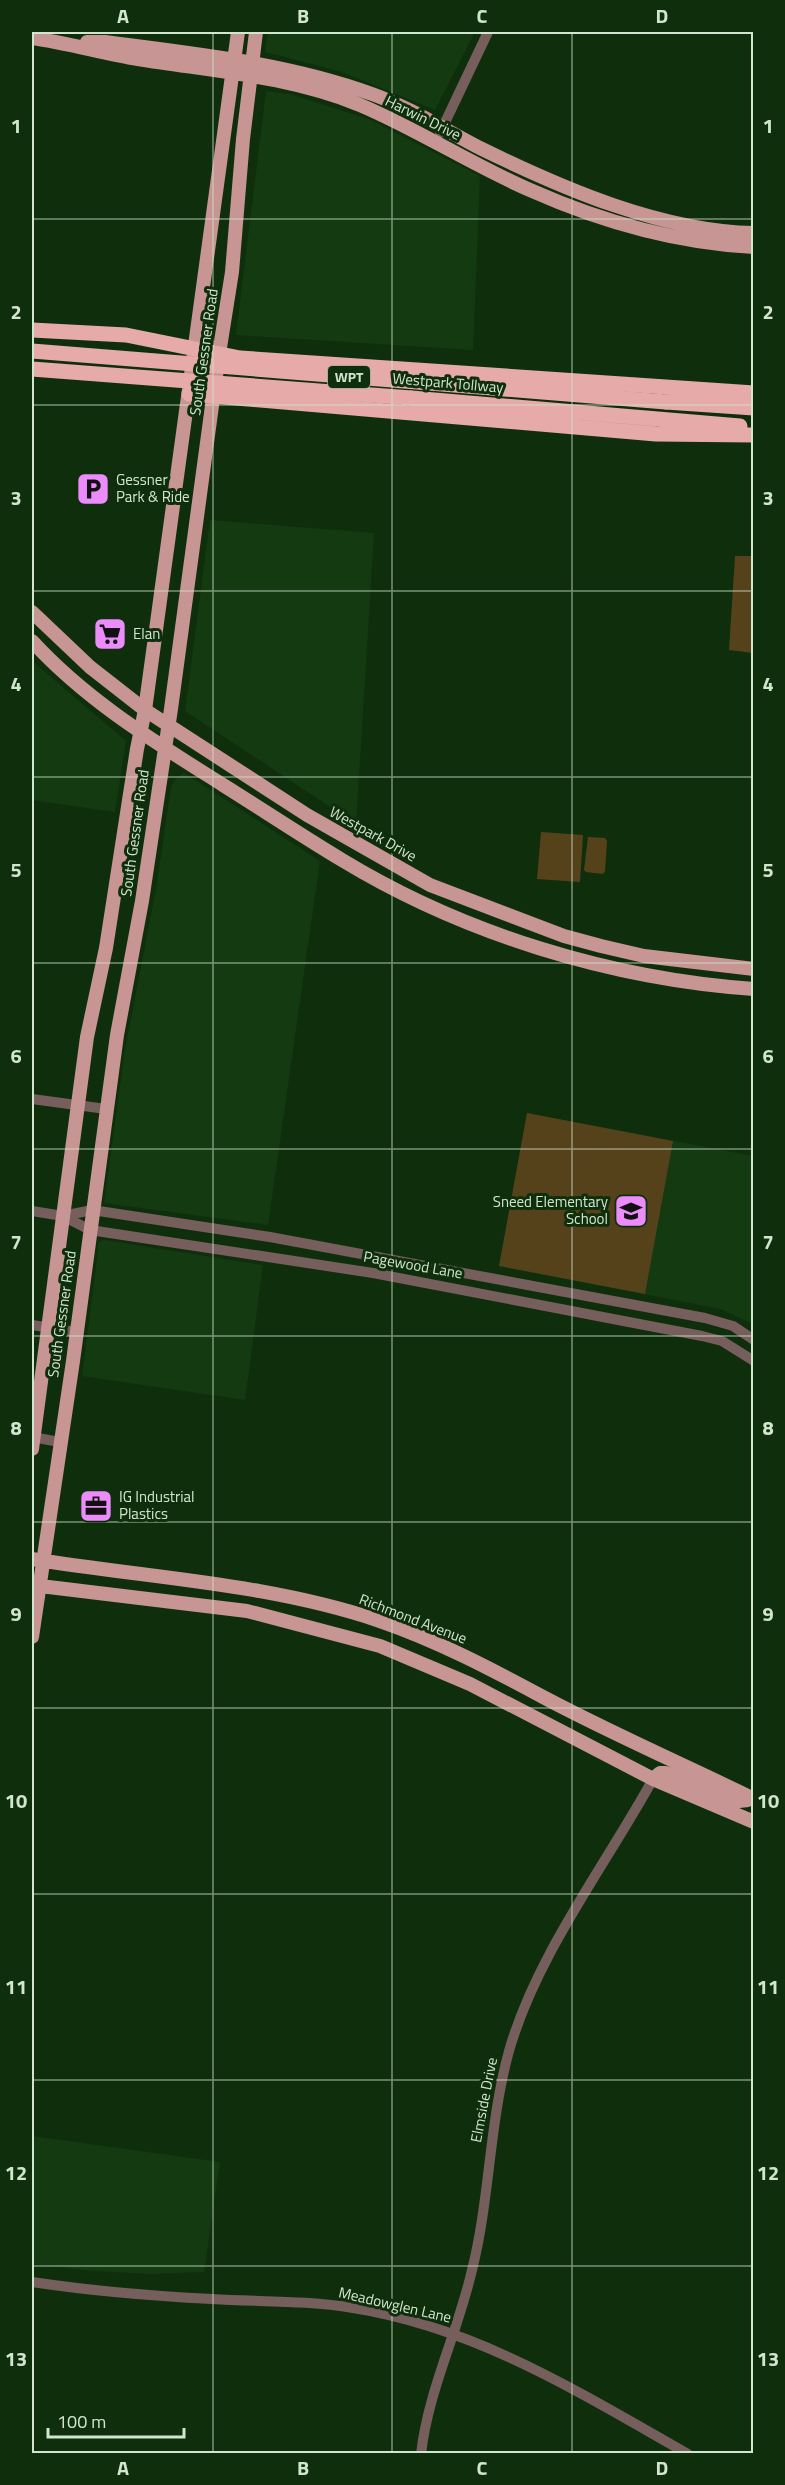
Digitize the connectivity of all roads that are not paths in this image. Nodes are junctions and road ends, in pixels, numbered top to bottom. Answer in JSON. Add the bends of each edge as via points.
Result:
{"nodes":[{"id":1,"x":238,"y":32,"type":"edge"},
{"id":2,"x":256,"y":32,"type":"edge"},
{"id":3,"x":488,"y":32,"type":"edge"},
{"id":4,"x":32,"y":38,"type":"edge"},
{"id":5,"x":234,"y":66,"type":"junction"},
{"id":6,"x":251,"y":69,"type":"junction"},
{"id":7,"x":442,"y":127,"type":"junction"},
{"id":8,"x":436,"y":142,"type":"junction"},
{"id":9,"x":599,"y":200,"type":"junction"},
{"id":10,"x":593,"y":215,"type":"junction"},
{"id":11,"x":751,"y":233,"type":"edge"},
{"id":12,"x":750,"y":247,"type":"edge"},
{"id":13,"x":32,"y":330,"type":"edge"},
{"id":14,"x":194,"y":348,"type":"junction"},
{"id":15,"x":32,"y":351,"type":"edge"},
{"id":16,"x":219,"y":354,"type":"junction"},
{"id":17,"x":32,"y":369,"type":"edge"},
{"id":18,"x":753,"y":393,"type":"edge"},
{"id":19,"x":189,"y":394,"type":"junction"},
{"id":20,"x":214,"y":396,"type":"junction"},
{"id":21,"x":753,"y":408,"type":"edge"},
{"id":22,"x":753,"y":427,"type":"edge"},
{"id":23,"x":753,"y":435,"type":"edge"},
{"id":24,"x":167,"y":542,"type":"junction"},
{"id":25,"x":193,"y":544,"type":"junction"},
{"id":26,"x":32,"y":612,"type":"edge"},
{"id":27,"x":32,"y":641,"type":"edge"},
{"id":28,"x":145,"y":710,"type":"junction"},
{"id":29,"x":169,"y":726,"type":"junction"},
{"id":30,"x":140,"y":732,"type":"junction"},
{"id":31,"x":165,"y":748,"type":"junction"},
{"id":32,"x":307,"y":815,"type":"junction"},
{"id":33,"x":297,"y":831,"type":"junction"},
{"id":34,"x":430,"y":885,"type":"junction"},
{"id":35,"x":423,"y":903,"type":"junction"},
{"id":36,"x":106,"y":948,"type":"junction"},
{"id":37,"x":132,"y":954,"type":"junction"},
{"id":38,"x":753,"y":969,"type":"edge"},
{"id":39,"x":753,"y":988,"type":"edge"},
{"id":40,"x":32,"y":1099,"type":"edge"},
{"id":41,"x":77,"y":1105,"type":"junction"},
{"id":42,"x":106,"y":1109,"type":"junction"},
{"id":43,"x":92,"y":1210,"type":"junction"},
{"id":44,"x":32,"y":1211,"type":"edge"},
{"id":45,"x":63,"y":1215,"type":"junction"},
{"id":46,"x":90,"y":1230,"type":"junction"},
{"id":47,"x":32,"y":1325,"type":"edge"},
{"id":48,"x":49,"y":1328,"type":"junction"},
{"id":49,"x":77,"y":1332,"type":"junction"},
{"id":50,"x":753,"y":1340,"type":"edge"},
{"id":51,"x":753,"y":1360,"type":"edge"},
{"id":52,"x":32,"y":1441,"type":"edge"},
{"id":53,"x":60,"y":1442,"type":"junction"},
{"id":54,"x":37,"y":1560,"type":"edge"},
{"id":55,"x":204,"y":1582,"type":"junction"},
{"id":56,"x":35,"y":1585,"type":"edge"},
{"id":57,"x":194,"y":1603,"type":"junction"},
{"id":58,"x":32,"y":1637,"type":"edge"},
{"id":59,"x":524,"y":1686,"type":"junction"},
{"id":60,"x":517,"y":1707,"type":"junction"},
{"id":61,"x":653,"y":1779,"type":"junction"},
{"id":62,"x":753,"y":1799,"type":"edge"},
{"id":63,"x":723,"y":1809,"type":"junction"},
{"id":64,"x":753,"y":1812,"type":"edge"},
{"id":65,"x":753,"y":1822,"type":"edge"},
{"id":66,"x":32,"y":2282,"type":"edge"},
{"id":67,"x":454,"y":2334,"type":"junction"},
{"id":68,"x":421,"y":2454,"type":"edge"},
{"id":69,"x":688,"y":2454,"type":"edge"}],
"edges":[{"from":1,"to":5,"type":"main road","name":"South Gessner Road"},
{"from":2,"to":6,"type":"main road","name":"South Gessner Road"},
{"from":3,"to":7,"type":"street"},
{"from":4,"to":5,"type":"main road","name":"Harwin Drive","via":[[105,42],[119,49]]},
{"from":5,"to":6,"type":"main road","name":"Harwin Drive"},
{"from":5,"to":14,"type":"main road","name":"South Gessner Road"},
{"from":6,"to":7,"type":"main road","name":"Harwin Drive","via":[[309,75],[374,95]]},
{"from":6,"to":8,"type":"main road","name":"Harwin Drive","via":[[350,102]]},
{"from":6,"to":16,"type":"main road","name":"South Gessner Road","via":[[232,272]]},
{"from":7,"to":8,"type":"street"},
{"from":7,"to":9,"type":"main road","name":"Harwin Drive","via":[[560,186]]},
{"from":8,"to":10,"type":"main road","name":"Harwin Drive","via":[[530,190]]},
{"from":9,"to":10,"type":"main road"},
{"from":9,"to":11,"type":"main road","name":"Harwin Drive","via":[[681,222]]},
{"from":10,"to":12,"type":"main road","name":"Harwin Drive","via":[[655,234]]},
{"from":11,"to":12,"type":"main road"},
{"from":13,"to":14,"type":"highway","via":[[126,335]]},
{"from":14,"to":16,"type":"highway"},
{"from":14,"to":19,"type":"main road","name":"South Gessner Road"},
{"from":15,"to":21,"type":"highway","name":"Westpark Tollway","number":"WPT","bridge":true},
{"from":16,"to":18,"type":"highway"},
{"from":16,"to":20,"type":"main road","name":"South Gessner Road"},
{"from":17,"to":22,"type":"highway","name":"Westpark Tollway","number":"WPT","bridge":true},
{"from":19,"to":20,"type":"highway"},
{"from":19,"to":24,"type":"main road","name":"South Gessner Road"},
{"from":20,"to":23,"type":"highway","via":[[656,434]]},
{"from":20,"to":25,"type":"main road","name":"South Gessner Road"},
{"from":24,"to":25,"type":"main road"},
{"from":24,"to":28,"type":"main road","name":"South Gessner Road"},
{"from":25,"to":29,"type":"main road","name":"South Gessner Road"},
{"from":26,"to":28,"type":"main road","name":"Westpark Drive","via":[[90,667]]},
{"from":27,"to":30,"type":"main road","via":[[91,697]]},
{"from":28,"to":29,"type":"main road","name":"Westpark Drive"},
{"from":28,"to":30,"type":"main road","name":"South Gessner Road"},
{"from":29,"to":31,"type":"main road","name":"South Gessner Road"},
{"from":29,"to":32,"type":"main road","name":"Westpark Drive"},
{"from":30,"to":31,"type":"main road"},
{"from":30,"to":36,"type":"main road","name":"South Gessner Road"},
{"from":31,"to":33,"type":"main road"},
{"from":31,"to":37,"type":"main road","name":"South Gessner Road"},
{"from":32,"to":33,"type":"main road"},
{"from":32,"to":34,"type":"main road","name":"Westpark Drive"},
{"from":33,"to":35,"type":"main road","via":[[342,861]]},
{"from":34,"to":35,"type":"main road"},
{"from":34,"to":38,"type":"main road","name":"Westpark Drive","via":[[600,946],[644,956]]},
{"from":35,"to":39,"type":"main road","via":[[563,955],[685,982]]},
{"from":36,"to":37,"type":"main road"},
{"from":36,"to":41,"type":"main road","name":"South Gessner Road"},
{"from":37,"to":42,"type":"main road","name":"South Gessner Road"},
{"from":40,"to":41,"type":"street"},
{"from":41,"to":42,"type":"street"},
{"from":41,"to":45,"type":"main road","name":"South Gessner Road"},
{"from":42,"to":43,"type":"main road","name":"South Gessner Road"},
{"from":43,"to":45,"type":"street","name":"Pagewood Lane"},
{"from":43,"to":46,"type":"main road","name":"South Gessner Road"},
{"from":43,"to":50,"type":"street","name":"Pagewood Lane","via":[[270,1236],[705,1318],[734,1326]]},
{"from":44,"to":45,"type":"street","name":"Pagewood Lane"},
{"from":45,"to":46,"type":"street","name":"Pagewood Lane"},
{"from":45,"to":48,"type":"main road","name":"South Gessner Road"},
{"from":46,"to":49,"type":"main road","name":"South Gessner Road"},
{"from":46,"to":51,"type":"street","name":"Pagewood Lane","via":[[373,1273],[702,1336],[722,1341]]},
{"from":47,"to":48,"type":"street"},
{"from":48,"to":49,"type":"street"},
{"from":48,"to":52,"type":"main road","name":"South Gessner Road"},
{"from":49,"to":53,"type":"main road","name":"South Gessner Road"},
{"from":52,"to":53,"type":"street"},
{"from":53,"to":54,"type":"main road","name":"South Gessner Road"},
{"from":54,"to":55,"type":"main road","name":"Richmond Avenue"},
{"from":54,"to":56,"type":"main road","name":"South Gessner Road"},
{"from":55,"to":57,"type":"main road"},
{"from":55,"to":59,"type":"main road","name":"Richmond Avenue","via":[[310,1602],[381,1621],[472,1659]]},
{"from":56,"to":57,"type":"main road"},
{"from":56,"to":58,"type":"main road","name":"South Gessner Road"},
{"from":57,"to":60,"type":"main road","via":[[267,1616],[380,1646]]},
{"from":59,"to":60,"type":"main road"},
{"from":59,"to":62,"type":"main road","name":"Richmond Avenue"},
{"from":60,"to":61,"type":"main road"},
{"from":61,"to":62,"type":"main road","via":[[666,1773],[739,1801]]},
{"from":61,"to":63,"type":"main road"},
{"from":61,"to":67,"type":"street","name":"Elmside Drive","via":[[572,1914],[527,2002],[513,2040],[489,2152],[482,2226]]},
{"from":63,"to":64,"type":"main road"},
{"from":63,"to":65,"type":"main road"},
{"from":66,"to":67,"type":"street","name":"Meadowglen Lane","via":[[134,2294],[329,2304]]},
{"from":67,"to":68,"type":"street","name":"Elmside Drive","via":[[424,2427]]},
{"from":67,"to":69,"type":"street","name":"Meadowglen Lane","via":[[550,2377]]}]}
